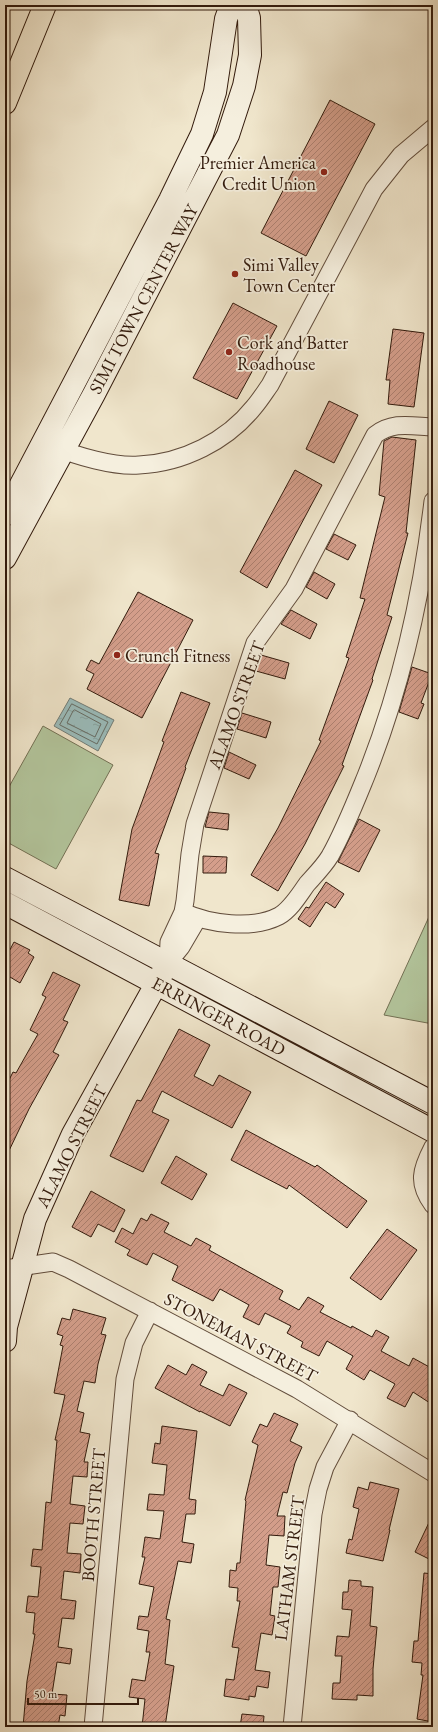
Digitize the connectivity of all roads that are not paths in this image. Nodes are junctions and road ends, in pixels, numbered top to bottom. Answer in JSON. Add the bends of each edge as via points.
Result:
{"nodes":[{"id":1,"x":35,"y":5,"type":"edge"},
{"id":2,"x":45,"y":5,"type":"edge"},
{"id":3,"x":231,"y":5,"type":"edge"},
{"id":4,"x":245,"y":5,"type":"edge"},
{"id":5,"x":5,"y":62,"type":"edge"},
{"id":6,"x":5,"y":103,"type":"edge"},
{"id":7,"x":433,"y":128,"type":"edge"},
{"id":8,"x":168,"y":206,"type":"junction"},
{"id":9,"x":188,"y":214,"type":"junction"},
{"id":10,"x":433,"y":427,"type":"edge"},
{"id":11,"x":53,"y":446,"type":"junction"},
{"id":12,"x":433,"y":501,"type":"edge"},
{"id":13,"x":5,"y":515,"type":"edge"},
{"id":14,"x":5,"y":558,"type":"edge"},
{"id":15,"x":5,"y":878,"type":"edge"},
{"id":16,"x":5,"y":903,"type":"edge"},
{"id":17,"x":190,"y":915,"type":"junction"},
{"id":18,"x":168,"y":963,"type":"junction"},
{"id":19,"x":157,"y":983,"type":"junction"},
{"id":20,"x":433,"y":1103,"type":"edge"},
{"id":21,"x":433,"y":1131,"type":"edge"},
{"id":22,"x":433,"y":1147,"type":"edge"},
{"id":23,"x":433,"y":1205,"type":"edge"},
{"id":24,"x":13,"y":1268,"type":"edge"},
{"id":25,"x":150,"y":1310,"type":"junction"},
{"id":26,"x":5,"y":1341,"type":"edge"},
{"id":27,"x":350,"y":1420,"type":"junction"},
{"id":28,"x":433,"y":1472,"type":"edge"},
{"id":29,"x":93,"y":1727,"type":"edge"},
{"id":30,"x":292,"y":1727,"type":"edge"}],
"edges":[{"from":1,"to":5,"type":"highway"},
{"from":2,"to":6,"type":"highway"},
{"from":3,"to":8,"type":"main road","name":"SIMI TOWN CENTER WAY","via":[[226,19],[215,92],[202,134]]},
{"from":4,"to":9,"type":"main road","name":"SIMI TOWN CENTER WAY","via":[[249,18],[250,54],[241,99],[228,135]]},
{"from":7,"to":11,"type":"street","via":[[401,155],[374,189],[270,385],[254,408],[234,427],[205,447],[186,456],[138,466],[117,464]]},
{"from":8,"to":9,"type":"main road"},
{"from":8,"to":11,"type":"main road","name":"SIMI TOWN CENTER WAY"},
{"from":9,"to":11,"type":"main road","name":"SIMI TOWN CENTER WAY","via":[[94,394]]},
{"from":10,"to":17,"type":"street","name":"ALAMO STREET","via":[[396,425],[384,428],[375,435],[294,589],[255,643],[195,824]]},
{"from":11,"to":13,"type":"main road","name":"SIMI TOWN CENTER WAY"},
{"from":11,"to":14,"type":"main road","name":"SIMI TOWN CENTER WAY"},
{"from":12,"to":17,"type":"street","via":[[419,596],[393,701],[354,806],[329,857],[290,907],[280,915],[260,923],[226,923]]},
{"from":15,"to":18,"type":"main road","name":"ERRINGER ROAD"},
{"from":16,"to":19,"type":"main road","name":"ERRINGER ROAD"},
{"from":17,"to":18,"type":"street","name":"ALAMO STREET","via":[[169,942]]},
{"from":18,"to":19,"type":"main road","name":"ALAMO STREET"},
{"from":18,"to":20,"type":"main road","name":"ERRINGER ROAD"},
{"from":19,"to":21,"type":"main road","name":"ERRINGER ROAD"},
{"from":19,"to":24,"type":"main road","name":"ALAMO STREET","via":[[73,1134]]},
{"from":22,"to":23,"type":"street","via":[[422,1176],[422,1186]]},
{"from":24,"to":25,"type":"street","name":"STONEMAN STREET","via":[[53,1262]]},
{"from":24,"to":26,"type":"main road","name":"ALAMO STREET"},
{"from":25,"to":27,"type":"street","name":"STONEMAN STREET"},
{"from":25,"to":29,"type":"street","name":"BOOTH STREET","via":[[134,1343],[125,1379]]},
{"from":27,"to":28,"type":"street","name":"STONEMAN STREET"},
{"from":27,"to":30,"type":"street","name":"LATHAM STREET","via":[[325,1467],[313,1514]]}]}
